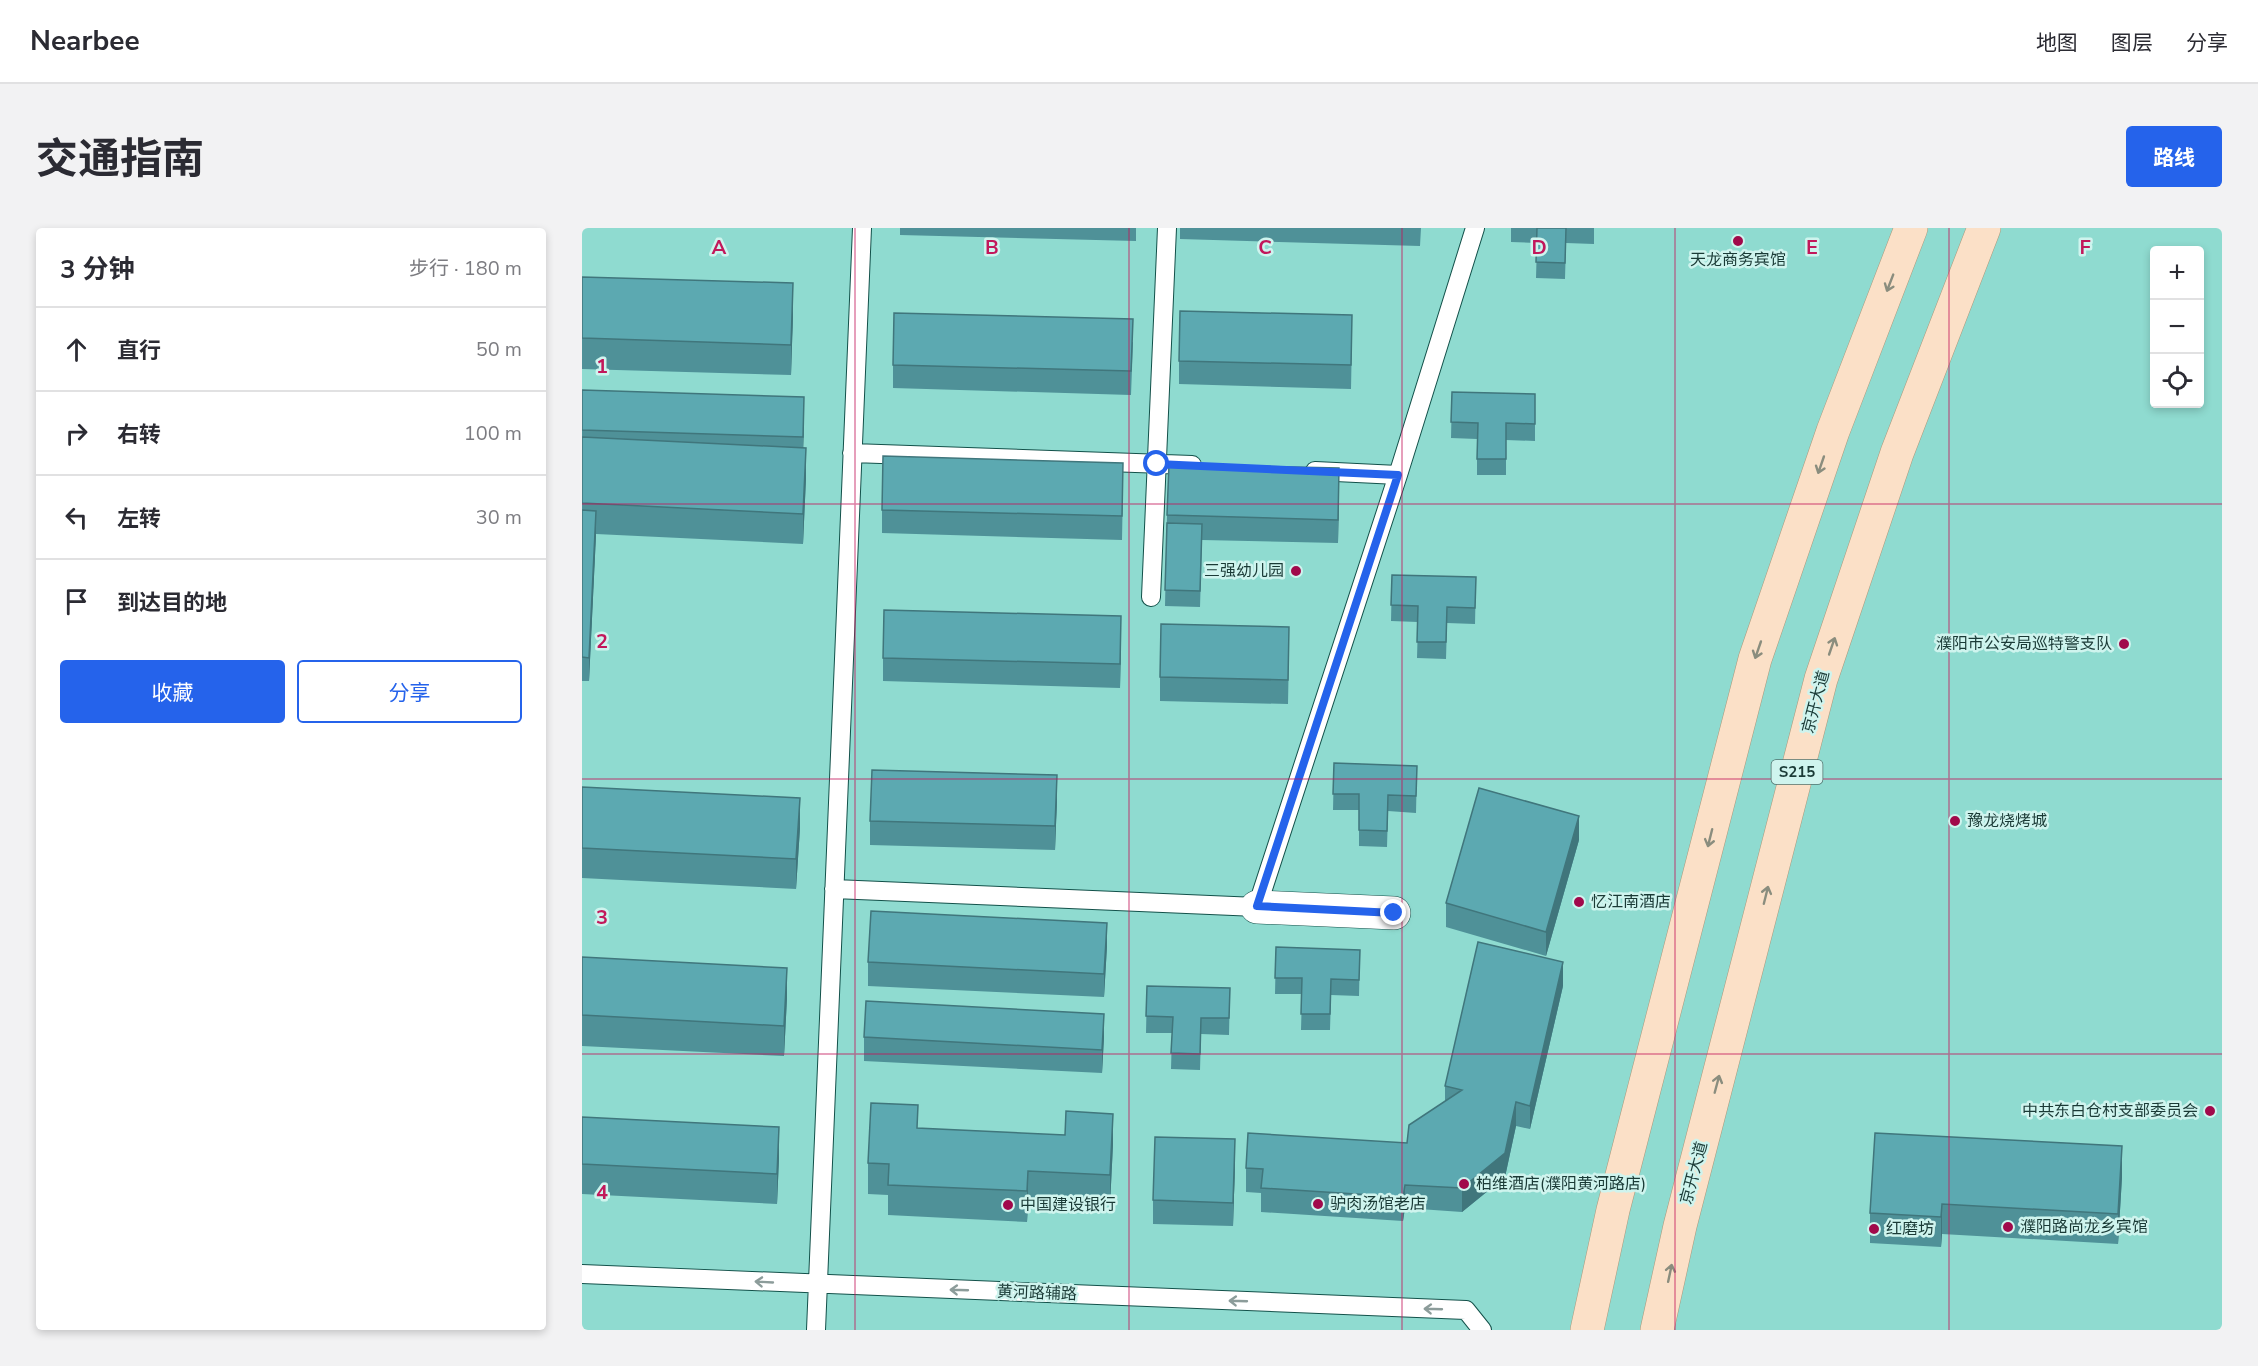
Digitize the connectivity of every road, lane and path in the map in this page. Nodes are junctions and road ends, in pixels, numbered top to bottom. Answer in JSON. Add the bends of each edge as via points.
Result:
{"nodes":[{"id":1,"x":862,"y":228,"type":"edge"},
{"id":2,"x":1167,"y":228,"type":"edge"},
{"id":3,"x":1475,"y":228,"type":"edge"},
{"id":4,"x":1911,"y":228,"type":"edge"},
{"id":5,"x":1984,"y":228,"type":"edge"},
{"id":6,"x":852,"y":453,"type":"junction"},
{"id":7,"x":1157,"y":464,"type":"junction"},
{"id":8,"x":1215,"y":466,"type":"edge"},
{"id":9,"x":1295,"y":470,"type":"edge"},
{"id":10,"x":1398,"y":475,"type":"junction"},
{"id":11,"x":1151,"y":597,"type":"dead end"},
{"id":12,"x":834,"y":889,"type":"junction"},
{"id":13,"x":1257,"y":906,"type":"junction"},
{"id":14,"x":1394,"y":913,"type":"dead end"},
{"id":15,"x":582,"y":1274,"type":"edge"},
{"id":16,"x":819,"y":1284,"type":"junction"},
{"id":17,"x":816,"y":1330,"type":"edge"},
{"id":18,"x":1482,"y":1330,"type":"edge"},
{"id":19,"x":1587,"y":1330,"type":"edge"},
{"id":20,"x":1657,"y":1330,"type":"edge"}],
"edges":[{"from":1,"to":6,"type":"lane"},
{"from":2,"to":7,"type":"lane"},
{"from":3,"to":10,"type":"lane"},
{"from":4,"to":19,"type":"main road","one_way":true,"via":[[1833,431],[1755,659],[1613,1210]]},
{"from":20,"to":5,"type":"main road","name":"京开大道","number":"S215","one_way":true,"via":[[1680,1226],[1821,679],[1897,453]]},
{"from":6,"to":7,"type":"lane"},
{"from":6,"to":12,"type":"lane"},
{"from":7,"to":8,"type":"lane"},
{"from":7,"to":11,"type":"lane"},
{"from":9,"to":10,"type":"lane"},
{"from":10,"to":13,"type":"lane"},
{"from":12,"to":13,"type":"lane"},
{"from":12,"to":16,"type":"lane"},
{"from":13,"to":14,"type":"street"},
{"from":16,"to":15,"type":"lane","name":"黄河路辅路","one_way":true},
{"from":16,"to":17,"type":"lane"},
{"from":18,"to":16,"type":"lane","name":"黄河路辅路","one_way":true,"via":[[1466,1310]]}]}
